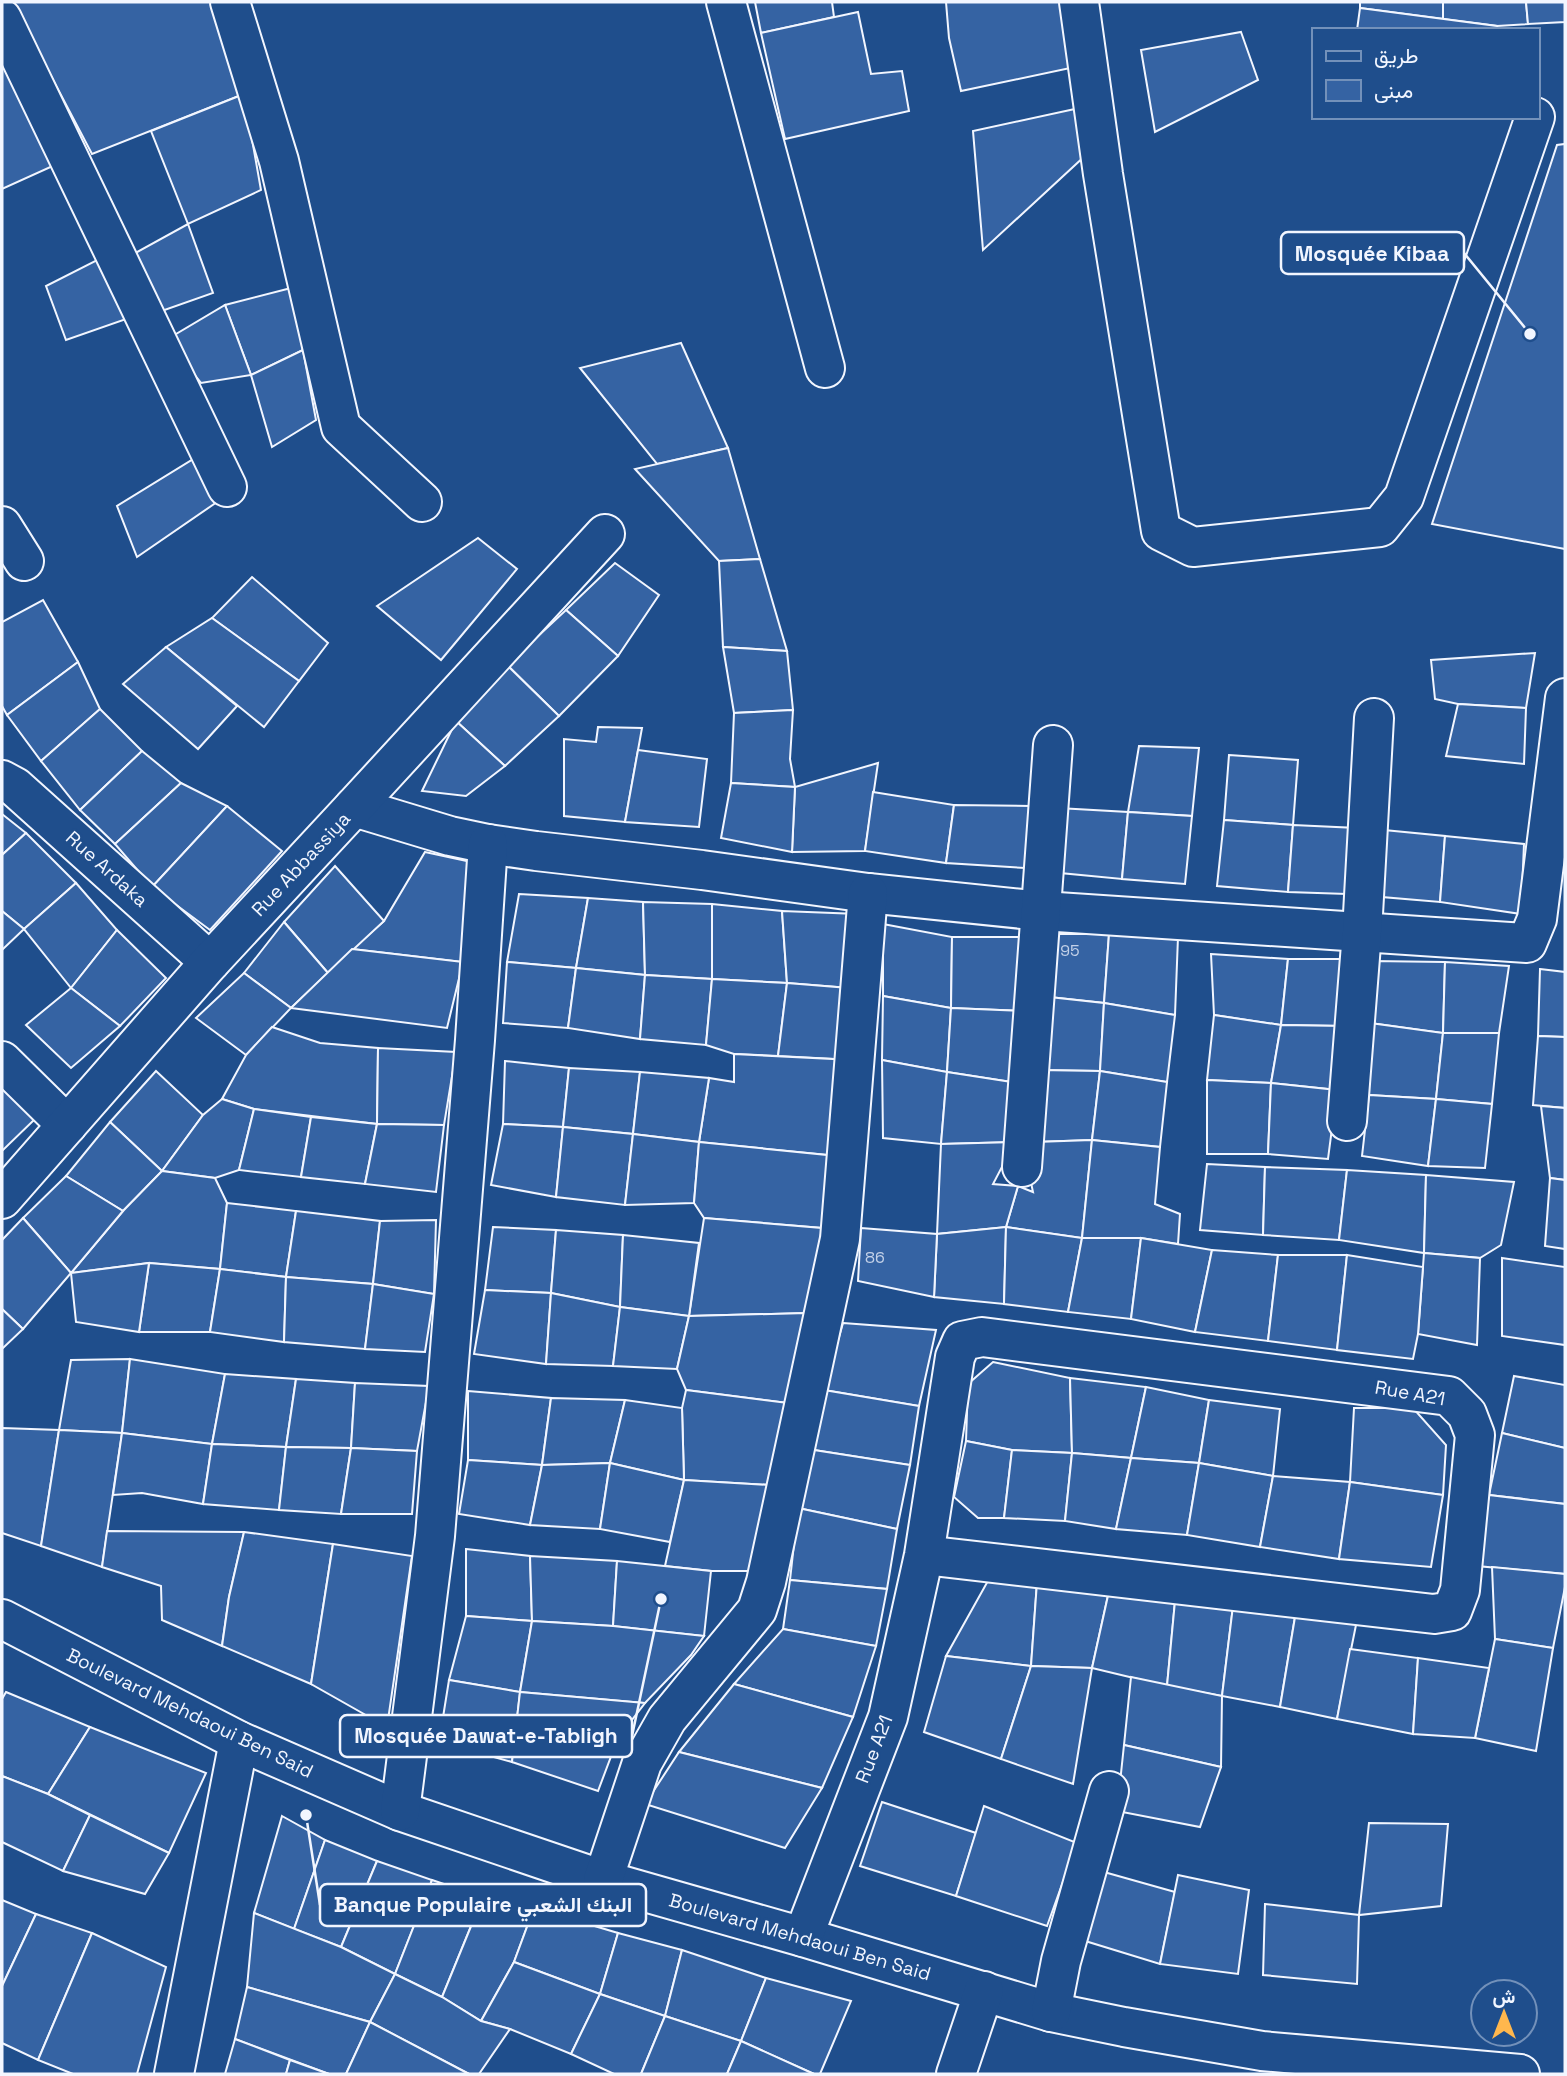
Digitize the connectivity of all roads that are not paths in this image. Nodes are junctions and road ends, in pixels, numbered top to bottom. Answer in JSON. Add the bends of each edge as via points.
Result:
{"nodes":[{"id":1,"x":230,"y":2,"type":"edge"},
{"id":2,"x":726,"y":2,"type":"edge"},
{"id":3,"x":1079,"y":2,"type":"edge"},
{"id":4,"x":2,"y":19,"type":"edge"},
{"id":5,"x":1565,"y":115,"type":"edge"},
{"id":6,"x":1539,"y":116,"type":"edge"},
{"id":7,"x":1535,"y":119,"type":"edge"},
{"id":8,"x":825,"y":368,"type":"dead end"},
{"id":9,"x":227,"y":487,"type":"dead end"},
{"id":10,"x":422,"y":502,"type":"dead end"},
{"id":11,"x":2,"y":526,"type":"edge"},
{"id":12,"x":605,"y":534,"type":"dead end"},
{"id":13,"x":24,"y":561,"type":"dead end"},
{"id":14,"x":1565,"y":698,"type":"edge"},
{"id":15,"x":1374,"y":718,"type":"dead end"},
{"id":16,"x":1053,"y":745,"type":"dead end"},
{"id":17,"x":2,"y":780,"type":"edge"},
{"id":18,"x":354,"y":807,"type":"junction"},
{"id":19,"x":488,"y":844,"type":"junction"},
{"id":20,"x":868,"y":893,"type":"junction"},
{"id":21,"x":1042,"y":911,"type":"junction"},
{"id":22,"x":1362,"y":932,"type":"junction"},
{"id":23,"x":210,"y":962,"type":"junction"},
{"id":24,"x":2,"y":1061,"type":"edge"},
{"id":25,"x":1347,"y":1121,"type":"dead end"},
{"id":26,"x":68,"y":1125,"type":"junction"},
{"id":27,"x":1022,"y":1167,"type":"dead end"},
{"id":28,"x":2,"y":1199,"type":"edge"},
{"id":29,"x":924,"y":1555,"type":"junction"},
{"id":30,"x":2,"y":1619,"type":"edge"},
{"id":31,"x":239,"y":1741,"type":"junction"},
{"id":32,"x":1109,"y":1791,"type":"dead end"},
{"id":33,"x":400,"y":1811,"type":"junction"},
{"id":34,"x":603,"y":1880,"type":"junction"},
{"id":35,"x":803,"y":1937,"type":"junction"},
{"id":36,"x":984,"y":1991,"type":"junction"},
{"id":37,"x":1051,"y":2012,"type":"junction"},
{"id":38,"x":1261,"y":2062,"type":"edge"},
{"id":39,"x":1499,"y":2073,"type":"edge"},
{"id":40,"x":174,"y":2074,"type":"edge"},
{"id":41,"x":956,"y":2074,"type":"edge"}],
"edges":[{"from":1,"to":10,"type":"street","via":[[279,161],[341,427]]},
{"from":2,"to":8,"type":"street"},
{"from":3,"to":7,"type":"street","via":[[1161,531],[1193,547],[1380,527],[1404,497]]},
{"from":4,"to":9,"type":"street"},
{"from":5,"to":6,"type":"street"},
{"from":11,"to":13,"type":"street"},
{"from":12,"to":18,"type":"street","name":"Rue Abbassiya"},
{"from":14,"to":22,"type":"street","via":[[1537,919],[1527,943]]},
{"from":15,"to":22,"type":"street"},
{"from":16,"to":21,"type":"street"},
{"from":17,"to":23,"type":"street","name":"Rue Ardaka"},
{"from":18,"to":19,"type":"street"},
{"from":18,"to":23,"type":"street","name":"Rue Abbassiya"},
{"from":19,"to":20,"type":"street"},
{"from":19,"to":33,"type":"street","via":[[436,1536]]},
{"from":20,"to":21,"type":"street"},
{"from":20,"to":34,"type":"street","via":[[840,1239],[766,1582],[757,1610],[667,1719],[642,1763]]},
{"from":21,"to":22,"type":"street"},
{"from":21,"to":27,"type":"street"},
{"from":22,"to":25,"type":"street"},
{"from":23,"to":26,"type":"street","name":"Rue Abbassiya"},
{"from":24,"to":26,"type":"street"},
{"from":26,"to":28,"type":"street","name":"Rue Abbassiya"},
{"from":29,"to":29,"type":"street","name":"Rue A21","via":[[1434,1614],[1451,1611],[1460,1590],[1475,1434],[1467,1414],[1449,1396],[982,1337],[962,1341],[955,1357]]},
{"from":29,"to":35,"type":"street","name":"Rue A21","via":[[888,1717]]},
{"from":30,"to":31,"type":"street","name":"Boulevard Mehdaoui Ben Said"},
{"from":31,"to":33,"type":"street","name":"Boulevard Mehdaoui Ben Said"},
{"from":31,"to":40,"type":"street"},
{"from":32,"to":37,"type":"street"},
{"from":33,"to":34,"type":"street","name":"Boulevard Mehdaoui Ben Said"},
{"from":34,"to":35,"type":"street","name":"Boulevard Mehdaoui Ben Said"},
{"from":35,"to":36,"type":"street","name":"Boulevard Mehdaoui Ben Said"},
{"from":36,"to":37,"type":"street","name":"Boulevard Mehdaoui Ben Said"},
{"from":36,"to":41,"type":"street"},
{"from":37,"to":38,"type":"street","name":"Boulevard Mehdaoui Ben Said"},
{"from":38,"to":39,"type":"street","name":"Boulevard Mehdaoui Ben Said"}]}
